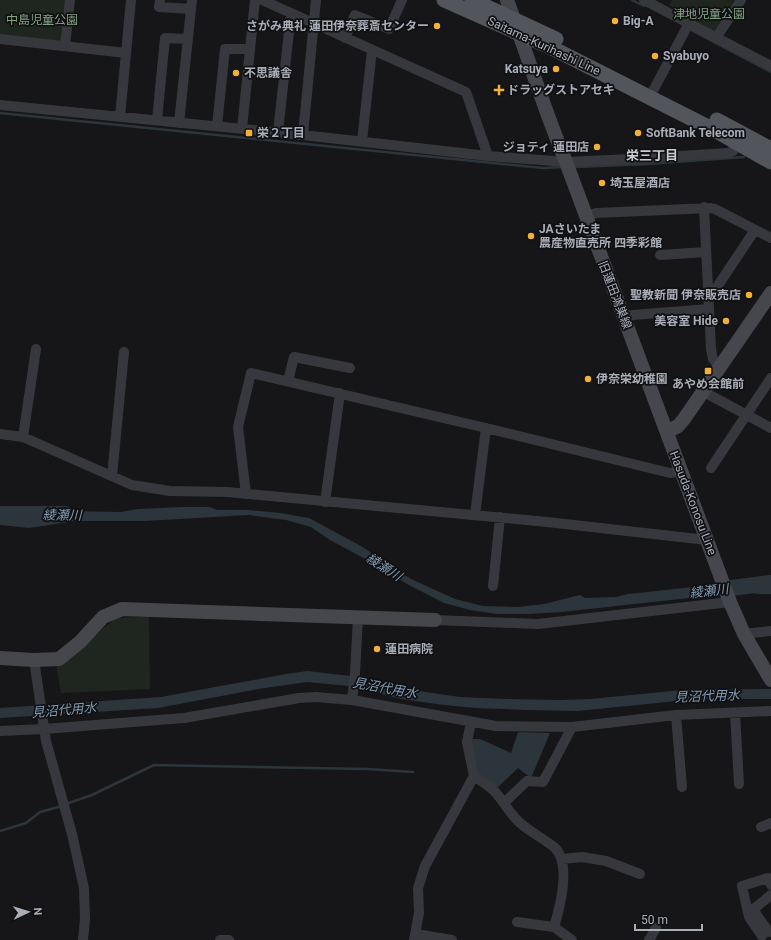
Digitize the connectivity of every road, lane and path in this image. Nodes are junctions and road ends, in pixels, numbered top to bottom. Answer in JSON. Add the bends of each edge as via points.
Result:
{"nodes":[{"id":1,"x":70,"y":0,"type":"edge"},
{"id":2,"x":131,"y":0,"type":"edge"},
{"id":3,"x":160,"y":0,"type":"edge"},
{"id":4,"x":255,"y":0,"type":"edge"},
{"id":5,"x":262,"y":0,"type":"edge"},
{"id":6,"x":316,"y":0,"type":"edge"},
{"id":7,"x":402,"y":0,"type":"edge"},
{"id":8,"x":444,"y":0,"type":"edge"},
{"id":9,"x":472,"y":0,"type":"edge"},
{"id":10,"x":507,"y":0,"type":"edge"},
{"id":11,"x":644,"y":0,"type":"edge"},
{"id":12,"x":668,"y":0,"type":"edge"},
{"id":13,"x":741,"y":0,"type":"edge"},
{"id":14,"x":192,"y":4,"type":"edge"},
{"id":15,"x":662,"y":9,"type":"junction"},
{"id":16,"x":291,"y":13,"type":"junction"},
{"id":17,"x":514,"y":19,"type":"junction"},
{"id":18,"x":313,"y":23,"type":"junction"},
{"id":19,"x":689,"y":23,"type":"junction"},
{"id":20,"x":520,"y":34,"type":"junction"},
{"id":21,"x":345,"y":38,"type":"junction"},
{"id":22,"x":716,"y":38,"type":"junction"},
{"id":23,"x":0,"y":39,"type":"edge"},
{"id":24,"x":188,"y":39,"type":"junction"},
{"id":25,"x":65,"y":46,"type":"junction"},
{"id":26,"x":250,"y":49,"type":"junction"},
{"id":27,"x":372,"y":50,"type":"junction"},
{"id":28,"x":126,"y":53,"type":"junction"},
{"id":29,"x":771,"y":66,"type":"edge"},
{"id":30,"x":654,"y":89,"type":"junction"},
{"id":31,"x":0,"y":105,"type":"edge"},
{"id":32,"x":120,"y":117,"type":"junction"},
{"id":33,"x":157,"y":120,"type":"junction"},
{"id":34,"x":179,"y":123,"type":"junction"},
{"id":35,"x":217,"y":126,"type":"junction"},
{"id":36,"x":242,"y":129,"type":"junction"},
{"id":37,"x":278,"y":132,"type":"junction"},
{"id":38,"x":303,"y":135,"type":"junction"},
{"id":39,"x":362,"y":142,"type":"junction"},
{"id":40,"x":739,"y":145,"type":"junction"},
{"id":41,"x":771,"y":149,"type":"edge"},
{"id":42,"x":488,"y":156,"type":"junction"},
{"id":43,"x":771,"y":162,"type":"edge"},
{"id":44,"x":568,"y":166,"type":"junction"},
{"id":45,"x":704,"y":207,"type":"junction"},
{"id":46,"x":586,"y":216,"type":"junction"},
{"id":47,"x":755,"y":230,"type":"junction"},
{"id":48,"x":771,"y":238,"type":"edge"},
{"id":49,"x":706,"y":252,"type":"junction"},
{"id":50,"x":660,"y":255,"type":"dead end"},
{"id":51,"x":708,"y":291,"type":"junction"},
{"id":52,"x":771,"y":293,"type":"edge"},
{"id":53,"x":709,"y":309,"type":"junction"},
{"id":54,"x":624,"y":317,"type":"junction"},
{"id":55,"x":36,"y":349,"type":"dead end"},
{"id":56,"x":124,"y":352,"type":"dead end"},
{"id":57,"x":350,"y":368,"type":"dead end"},
{"id":58,"x":720,"y":368,"type":"junction"},
{"id":59,"x":771,"y":378,"type":"edge"},
{"id":60,"x":288,"y":381,"type":"junction"},
{"id":61,"x":704,"y":392,"type":"junction"},
{"id":62,"x":340,"y":393,"type":"junction"},
{"id":63,"x":745,"y":414,"type":"junction"},
{"id":64,"x":486,"y":428,"type":"junction"},
{"id":65,"x":771,"y":428,"type":"edge"},
{"id":66,"x":667,"y":432,"type":"junction"},
{"id":67,"x":0,"y":434,"type":"edge"},
{"id":68,"x":23,"y":436,"type":"junction"},
{"id":69,"x":711,"y":468,"type":"dead end"},
{"id":70,"x":681,"y":471,"type":"junction"},
{"id":71,"x":112,"y":476,"type":"junction"},
{"id":72,"x":246,"y":494,"type":"junction"},
{"id":73,"x":325,"y":502,"type":"junction"},
{"id":74,"x":475,"y":515,"type":"junction"},
{"id":75,"x":500,"y":517,"type":"junction"},
{"id":76,"x":707,"y":540,"type":"junction"},
{"id":77,"x":492,"y":586,"type":"dead end"},
{"id":78,"x":730,"y":601,"type":"junction"},
{"id":79,"x":358,"y":617,"type":"junction"},
{"id":80,"x":435,"y":620,"type":"joint"},
{"id":81,"x":771,"y":631,"type":"edge"},
{"id":82,"x":744,"y":634,"type":"junction"},
{"id":83,"x":0,"y":658,"type":"edge"},
{"id":84,"x":34,"y":660,"type":"junction"},
{"id":85,"x":770,"y":679,"type":"edge"},
{"id":86,"x":352,"y":696,"type":"junction"},
{"id":87,"x":771,"y":711,"type":"edge"},
{"id":88,"x":735,"y":713,"type":"junction"},
{"id":89,"x":676,"y":715,"type":"junction"},
{"id":90,"x":471,"y":722,"type":"junction"},
{"id":91,"x":43,"y":724,"type":"junction"},
{"id":92,"x":572,"y":727,"type":"junction"},
{"id":93,"x":0,"y":732,"type":"edge"},
{"id":94,"x":474,"y":776,"type":"junction"},
{"id":95,"x":739,"y":784,"type":"dead end"},
{"id":96,"x":682,"y":787,"type":"dead end"},
{"id":97,"x":504,"y":803,"type":"junction"},
{"id":98,"x":771,"y":823,"type":"edge"},
{"id":99,"x":761,"y":827,"type":"dead end"},
{"id":100,"x":562,"y":860,"type":"junction"},
{"id":101,"x":640,"y":874,"type":"dead end"},
{"id":102,"x":771,"y":885,"type":"edge"},
{"id":103,"x":771,"y":895,"type":"edge"},
{"id":104,"x":517,"y":922,"type":"dead end"},
{"id":105,"x":554,"y":927,"type":"junction"},
{"id":106,"x":656,"y":928,"type":"dead end"},
{"id":107,"x":765,"y":936,"type":"edge"},
{"id":108,"x":415,"y":937,"type":"edge"},
{"id":109,"x":83,"y":940,"type":"edge"},
{"id":110,"x":220,"y":940,"type":"edge"},
{"id":111,"x":230,"y":940,"type":"edge"},
{"id":112,"x":452,"y":940,"type":"edge"},
{"id":113,"x":572,"y":940,"type":"edge"},
{"id":114,"x":649,"y":940,"type":"edge"}],
"edges":[{"from":1,"to":25,"type":"street"},
{"from":2,"to":28,"type":"street"},
{"from":3,"to":14,"type":"street","via":[[159,7]]},
{"from":4,"to":26,"type":"street"},
{"from":5,"to":16,"type":"street"},
{"from":6,"to":18,"type":"street"},
{"from":7,"to":21,"type":"street","via":[[389,29],[355,15]]},
{"from":8,"to":20,"type":"main road","name":"Saitama-Kurihashi Line"},
{"from":9,"to":17,"type":"main road","name":"Saitama-Kurihashi Line"},
{"from":10,"to":17,"type":"street","name":"旧蓮田鴻巣線"},
{"from":11,"to":15,"type":"street"},
{"from":12,"to":15,"type":"street"},
{"from":13,"to":22,"type":"street"},
{"from":14,"to":24,"type":"street"},
{"from":15,"to":19,"type":"street"},
{"from":16,"to":18,"type":"street"},
{"from":16,"to":37,"type":"street"},
{"from":17,"to":20,"type":"street","name":"旧蓮田鴻巣線"},
{"from":17,"to":30,"type":"main road","name":"Saitama-Kurihashi Line"},
{"from":18,"to":21,"type":"street"},
{"from":18,"to":38,"type":"street"},
{"from":19,"to":22,"type":"street"},
{"from":19,"to":30,"type":"street"},
{"from":20,"to":40,"type":"main road","name":"Saitama-Kurihashi Line","via":[[697,121]]},
{"from":20,"to":44,"type":"street","name":"旧蓮田鴻巣線","via":[[550,125]]},
{"from":21,"to":27,"type":"street"},
{"from":22,"to":29,"type":"street"},
{"from":23,"to":25,"type":"street"},
{"from":24,"to":33,"type":"street","via":[[165,38]]},
{"from":24,"to":34,"type":"street"},
{"from":25,"to":28,"type":"street"},
{"from":26,"to":35,"type":"street","via":[[225,49]]},
{"from":26,"to":36,"type":"street"},
{"from":27,"to":39,"type":"street"},
{"from":27,"to":42,"type":"street","via":[[466,92]]},
{"from":28,"to":32,"type":"street"},
{"from":30,"to":41,"type":"main road","name":"Saitama-Kurihashi Line"},
{"from":31,"to":32,"type":"street"},
{"from":32,"to":33,"type":"street"},
{"from":33,"to":34,"type":"street"},
{"from":34,"to":35,"type":"street"},
{"from":35,"to":36,"type":"street"},
{"from":36,"to":37,"type":"street"},
{"from":37,"to":38,"type":"street"},
{"from":38,"to":39,"type":"street"},
{"from":39,"to":42,"type":"street"},
{"from":40,"to":43,"type":"main road","name":"Saitama-Kurihashi Line"},
{"from":40,"to":44,"type":"street","via":[[728,153]]},
{"from":42,"to":44,"type":"street"},
{"from":44,"to":46,"type":"street","name":"旧蓮田鴻巣線"},
{"from":45,"to":46,"type":"street","via":[[596,213]]},
{"from":45,"to":47,"type":"street","via":[[715,209]]},
{"from":45,"to":49,"type":"street"},
{"from":46,"to":54,"type":"street","name":"旧蓮田鴻巣線"},
{"from":47,"to":48,"type":"street"},
{"from":47,"to":51,"type":"street","via":[[717,287],[713,291]]},
{"from":49,"to":50,"type":"street"},
{"from":49,"to":51,"type":"street"},
{"from":51,"to":53,"type":"street"},
{"from":52,"to":58,"type":"street"},
{"from":53,"to":54,"type":"street"},
{"from":53,"to":58,"type":"street","via":[[712,359]]},
{"from":54,"to":66,"type":"street","name":"旧蓮田鴻巣線"},
{"from":55,"to":68,"type":"street"},
{"from":56,"to":71,"type":"street"},
{"from":57,"to":60,"type":"street","via":[[294,357]]},
{"from":58,"to":61,"type":"street"},
{"from":59,"to":63,"type":"street"},
{"from":60,"to":62,"type":"street"},
{"from":60,"to":72,"type":"street","via":[[252,373],[238,427]]},
{"from":61,"to":63,"type":"street"},
{"from":61,"to":66,"type":"street","via":[[678,426]]},
{"from":62,"to":64,"type":"street"},
{"from":62,"to":73,"type":"street"},
{"from":63,"to":65,"type":"street"},
{"from":63,"to":69,"type":"street"},
{"from":64,"to":70,"type":"street","via":[[670,473]]},
{"from":64,"to":74,"type":"street"},
{"from":66,"to":70,"type":"street","name":"Hasuda-Konosu Line"},
{"from":67,"to":68,"type":"street"},
{"from":68,"to":71,"type":"street"},
{"from":70,"to":76,"type":"street","name":"Hasuda-Konosu Line"},
{"from":71,"to":72,"type":"street","via":[[132,484],[170,491]]},
{"from":72,"to":73,"type":"street"},
{"from":73,"to":74,"type":"street"},
{"from":74,"to":75,"type":"street"},
{"from":75,"to":76,"type":"street"},
{"from":75,"to":77,"type":"street"},
{"from":76,"to":78,"type":"street","name":"Hasuda-Konosu Line"},
{"from":78,"to":80,"type":"street","via":[[538,624]]},
{"from":78,"to":82,"type":"street"},
{"from":79,"to":80,"type":"street"},
{"from":79,"to":84,"type":"street","via":[[122,609],[103,617],[80,642],[59,659]]},
{"from":79,"to":86,"type":"street"},
{"from":81,"to":82,"type":"street"},
{"from":82,"to":85,"type":"street"},
{"from":83,"to":84,"type":"street"},
{"from":84,"to":91,"type":"street"},
{"from":86,"to":90,"type":"street"},
{"from":86,"to":91,"type":"street","via":[[299,698],[184,718]]},
{"from":87,"to":88,"type":"street"},
{"from":88,"to":89,"type":"street"},
{"from":88,"to":95,"type":"street"},
{"from":89,"to":92,"type":"street"},
{"from":89,"to":96,"type":"street"},
{"from":90,"to":92,"type":"street","via":[[496,726]]},
{"from":90,"to":94,"type":"street","via":[[467,742]]},
{"from":91,"to":93,"type":"street"},
{"from":91,"to":109,"type":"street","via":[[84,888]]},
{"from":92,"to":97,"type":"street","via":[[543,782],[527,780]]},
{"from":94,"to":97,"type":"street","via":[[495,792]]},
{"from":94,"to":108,"type":"street","via":[[425,866],[418,888]]},
{"from":97,"to":100,"type":"street","via":[[518,821],[555,848]]},
{"from":98,"to":99,"type":"street"},
{"from":100,"to":101,"type":"street","via":[[582,857],[606,861]]},
{"from":100,"to":105,"type":"street","via":[[561,896]]},
{"from":102,"to":107,"type":"street","via":[[768,878],[742,886],[749,917]]},
{"from":103,"to":107,"type":"street","via":[[755,908]]},
{"from":104,"to":105,"type":"street"},
{"from":105,"to":113,"type":"street"},
{"from":106,"to":114,"type":"street"},
{"from":108,"to":112,"type":"street"},
{"from":110,"to":111,"type":"street"}]}
